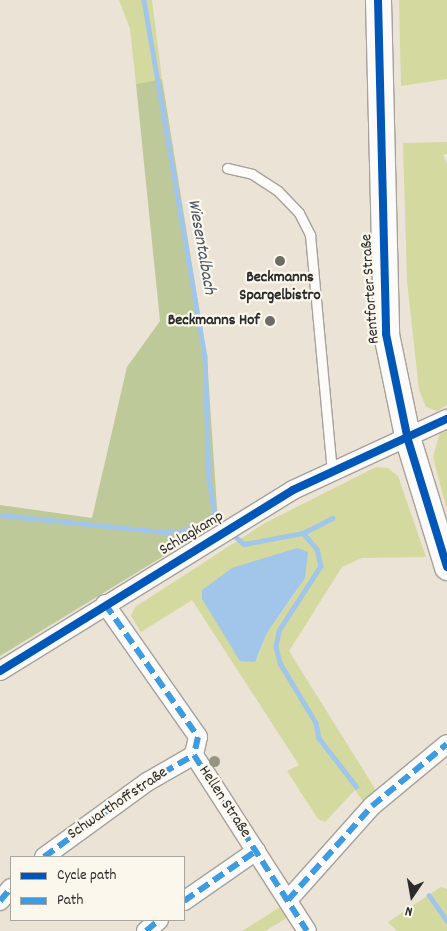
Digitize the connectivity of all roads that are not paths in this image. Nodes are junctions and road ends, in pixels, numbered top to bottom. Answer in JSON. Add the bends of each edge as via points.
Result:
{"nodes":[{"id":1,"x":378,"y":0,"type":"edge"},
{"id":2,"x":227,"y":168,"type":"dead end"},
{"id":3,"x":447,"y":419,"type":"edge"},
{"id":4,"x":408,"y":440,"type":"junction"},
{"id":5,"x":332,"y":473,"type":"junction"},
{"id":6,"x":447,"y":567,"type":"edge"},
{"id":7,"x":105,"y":604,"type":"junction"},
{"id":8,"x":0,"y":671,"type":"edge"},
{"id":9,"x":447,"y":744,"type":"edge"},
{"id":10,"x":194,"y":755,"type":"junction"},
{"id":11,"x":256,"y":851,"type":"junction"},
{"id":12,"x":45,"y":856,"type":"edge"},
{"id":13,"x":10,"y":889,"type":"edge"},
{"id":14,"x":185,"y":900,"type":"edge"},
{"id":15,"x":288,"y":900,"type":"junction"},
{"id":16,"x":0,"y":901,"type":"edge"},
{"id":17,"x":157,"y":921,"type":"edge"},
{"id":18,"x":146,"y":931,"type":"edge"},
{"id":19,"x":307,"y":931,"type":"edge"}],
"edges":[{"from":1,"to":4,"type":"main road","name":"Rentforter Straße","via":[[386,334]]},
{"from":2,"to":5,"type":"lane","via":[[252,174],[278,191],[299,214],[310,235]]},
{"from":3,"to":4,"type":"street","name":"Schlagkamp"},
{"from":4,"to":5,"type":"street","name":"Schlagkamp"},
{"from":4,"to":6,"type":"main road","name":"Rentforter Straße"},
{"from":5,"to":7,"type":"street","name":"Schlagkamp","via":[[293,490]]},
{"from":7,"to":8,"type":"street","name":"Schlagkamp"},
{"from":7,"to":10,"type":"street","name":"Hellen Straße","via":[[198,738]]},
{"from":9,"to":15,"type":"street","via":[[372,806]]},
{"from":10,"to":11,"type":"street","name":"Hellen Straße"},
{"from":10,"to":12,"type":"street","name":"Schwarthoffstraße","via":[[147,782]]},
{"from":11,"to":14,"type":"street"},
{"from":11,"to":15,"type":"street","name":"Hellen Straße"},
{"from":13,"to":16,"type":"street"},
{"from":15,"to":19,"type":"street","name":"Hellen Straße"},
{"from":17,"to":18,"type":"street"}]}
